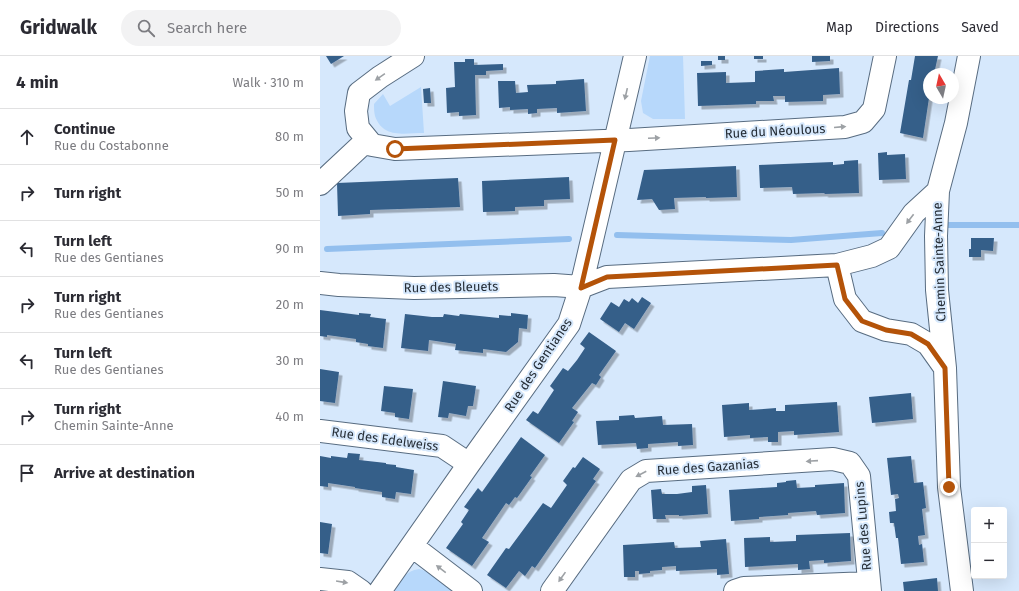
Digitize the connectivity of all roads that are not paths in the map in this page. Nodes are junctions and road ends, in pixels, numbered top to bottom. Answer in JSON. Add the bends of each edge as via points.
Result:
{"nodes":[{"id":1,"x":413,"y":56,"type":"edge"},
{"id":2,"x":635,"y":56,"type":"edge"},
{"id":3,"x":885,"y":56,"type":"edge"},
{"id":4,"x":969,"y":56,"type":"edge"},
{"id":5,"x":367,"y":140,"type":"junction"},
{"id":6,"x":615,"y":140,"type":"junction"},
{"id":7,"x":320,"y":184,"type":"edge"},
{"id":8,"x":938,"y":191,"type":"junction"},
{"id":9,"x":837,"y":265,"type":"junction"},
{"id":10,"x":320,"y":283,"type":"edge"},
{"id":11,"x":581,"y":288,"type":"junction"},
{"id":12,"x":945,"y":368,"type":"junction"},
{"id":13,"x":320,"y":431,"type":"edge"},
{"id":14,"x":850,"y":463,"type":"joint"},
{"id":15,"x":469,"y":464,"type":"junction"},
{"id":16,"x":412,"y":546,"type":"junction"},
{"id":17,"x":320,"y":579,"type":"edge"},
{"id":18,"x":869,"y":587,"type":"edge"},
{"id":19,"x":361,"y":591,"type":"edge"},
{"id":20,"x":380,"y":591,"type":"edge"},
{"id":21,"x":471,"y":591,"type":"edge"},
{"id":22,"x":552,"y":591,"type":"edge"},
{"id":23,"x":735,"y":591,"type":"edge"},
{"id":24,"x":962,"y":591,"type":"edge"}],
"edges":[{"from":1,"to":5,"type":"street","one_way":true,"via":[[359,93],[356,111],[358,128]]},
{"from":2,"to":6,"type":"street","name":"Rue des Gentianes","one_way":true},
{"from":6,"to":3,"type":"street","name":"Rue du Néoulous","one_way":true,"via":[[845,127],[863,122],[874,109]]},
{"from":4,"to":8,"type":"street","name":"Chemin Sainte-Anne","via":[[956,123]]},
{"from":5,"to":6,"type":"street","name":"Rue du Néoulous","via":[[372,145],[395,149]]},
{"from":5,"to":7,"type":"street"},
{"from":6,"to":11,"type":"street","name":"Rue des Gentianes"},
{"from":8,"to":9,"type":"street","one_way":true,"via":[[914,213],[889,248],[872,256]]},
{"from":8,"to":12,"type":"street","name":"Chemin Sainte-Anne","via":[[937,290]]},
{"from":9,"to":11,"type":"street","via":[[607,277]]},
{"from":9,"to":12,"type":"street","via":[[845,299],[862,321],[886,330],[911,334],[928,344]]},
{"from":10,"to":11,"type":"street","name":"Rue des Bleuets","via":[[414,288],[554,285]]},
{"from":11,"to":15,"type":"street","name":"Rue des Gentianes","via":[[570,324]]},
{"from":12,"to":24,"type":"street","name":"Chemin Sainte-Anne","via":[[949,487]]},
{"from":13,"to":15,"type":"street","name":"Rue des Edelweiss","via":[[442,446]]},
{"from":14,"to":18,"type":"street","name":"Rue des Lupins","via":[[859,476]]},
{"from":14,"to":22,"type":"street","name":"Rue des Gazanias","one_way":true,"via":[[833,460],[646,471],[631,480]]},
{"from":15,"to":16,"type":"street","name":"Rue des Gentianes"},
{"from":16,"to":20,"type":"street","name":"Rue des Gentianes"},
{"from":21,"to":16,"type":"street","one_way":true},
{"from":17,"to":19,"type":"street","one_way":true,"via":[[348,582]]},
{"from":18,"to":23,"type":"street","via":[[744,588]]}]}
